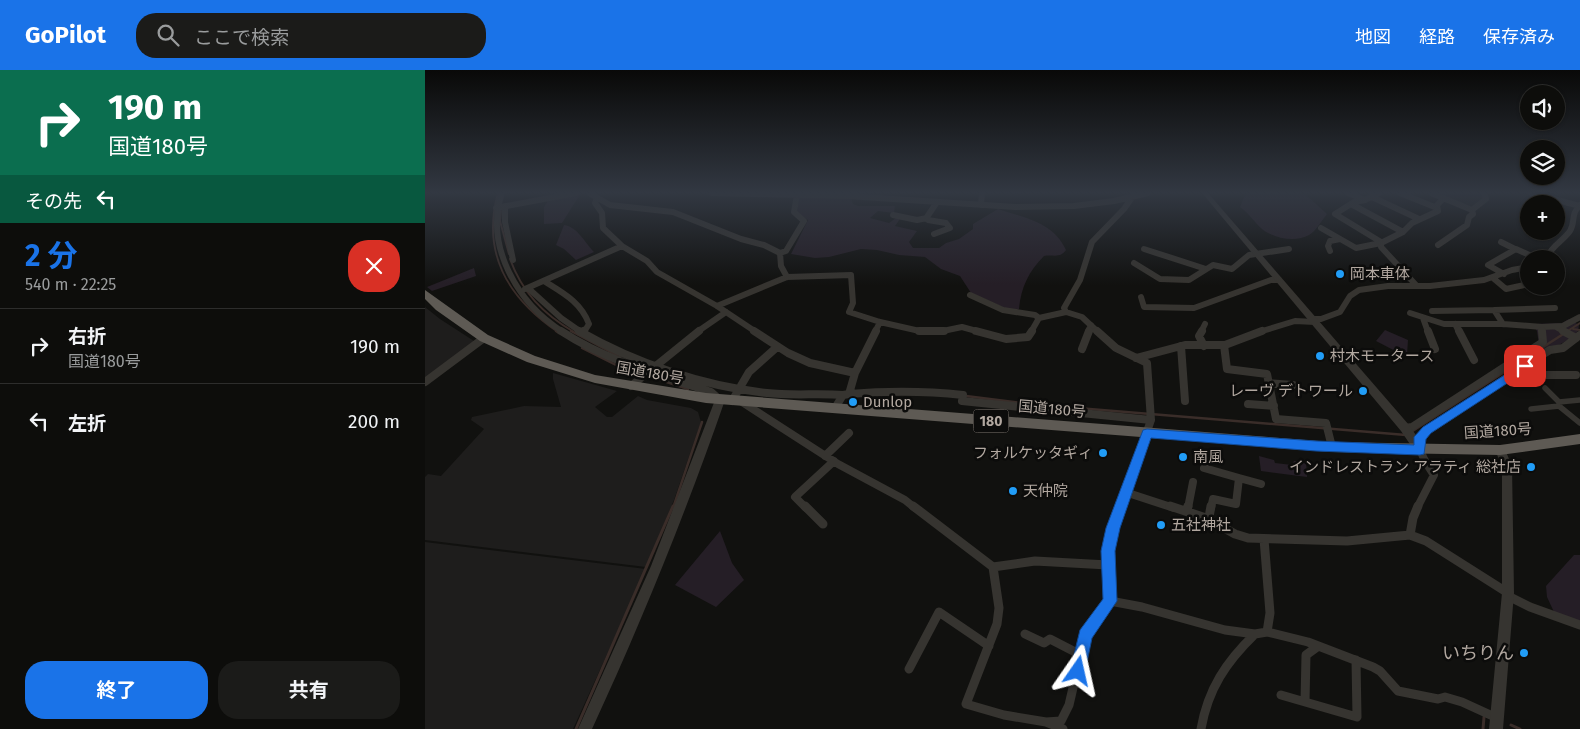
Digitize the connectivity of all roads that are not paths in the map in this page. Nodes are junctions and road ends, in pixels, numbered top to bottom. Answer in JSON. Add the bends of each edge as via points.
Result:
{"nodes":[{"id":1,"x":496,"y":224,"type":"edge"},
{"id":2,"x":505,"y":224,"type":"edge"},
{"id":3,"x":602,"y":224,"type":"edge"},
{"id":4,"x":703,"y":224,"type":"edge"},
{"id":5,"x":802,"y":224,"type":"edge"},
{"id":6,"x":941,"y":224,"type":"edge"},
{"id":7,"x":1110,"y":224,"type":"edge"},
{"id":8,"x":1231,"y":224,"type":"edge"},
{"id":9,"x":1350,"y":224,"type":"edge"},
{"id":10,"x":1388,"y":224,"type":"edge"},
{"id":11,"x":1411,"y":224,"type":"edge"},
{"id":12,"x":1467,"y":224,"type":"edge"},
{"id":13,"x":1577,"y":226,"type":"edge"},
{"id":14,"x":1321,"y":228,"type":"dead end"},
{"id":15,"x":1403,"y":232,"type":"junction"},
{"id":16,"x":933,"y":234,"type":"dead end"},
{"id":17,"x":1340,"y":239,"type":"junction"},
{"id":18,"x":1501,"y":242,"type":"dead end"},
{"id":19,"x":1381,"y":243,"type":"junction"},
{"id":20,"x":622,"y":246,"type":"junction"},
{"id":21,"x":1438,"y":246,"type":"dead end"},
{"id":22,"x":1289,"y":248,"type":"dead end"},
{"id":23,"x":1144,"y":249,"type":"dead end"},
{"id":24,"x":1515,"y":249,"type":"junction"},
{"id":25,"x":1551,"y":250,"type":"edge"},
{"id":26,"x":1330,"y":251,"type":"dead end"},
{"id":27,"x":1520,"y":251,"type":"edge"},
{"id":28,"x":780,"y":253,"type":"junction"},
{"id":29,"x":1257,"y":254,"type":"junction"},
{"id":30,"x":513,"y":260,"type":"dead end"},
{"id":31,"x":1134,"y":263,"type":"dead end"},
{"id":32,"x":1207,"y":269,"type":"junction"},
{"id":33,"x":1520,"y":270,"type":"edge"},
{"id":34,"x":1504,"y":274,"type":"junction"},
{"id":35,"x":787,"y":277,"type":"junction"},
{"id":36,"x":1493,"y":278,"type":"junction"},
{"id":37,"x":1279,"y":280,"type":"junction"},
{"id":38,"x":544,"y":281,"type":"junction"},
{"id":39,"x":1416,"y":285,"type":"junction"},
{"id":40,"x":1520,"y":286,"type":"edge"},
{"id":41,"x":523,"y":290,"type":"junction"},
{"id":42,"x":425,"y":293,"type":"edge"},
{"id":43,"x":970,"y":295,"type":"dead end"},
{"id":44,"x":1141,"y":297,"type":"dead end"},
{"id":45,"x":717,"y":306,"type":"junction"},
{"id":46,"x":1555,"y":308,"type":"dead end"},
{"id":47,"x":1494,"y":310,"type":"junction"},
{"id":48,"x":1432,"y":311,"type":"dead end"},
{"id":49,"x":726,"y":312,"type":"junction"},
{"id":50,"x":1066,"y":312,"type":"junction"},
{"id":51,"x":1410,"y":313,"type":"dead end"},
{"id":52,"x":1580,"y":317,"type":"edge"},
{"id":53,"x":1039,"y":318,"type":"junction"},
{"id":54,"x":1423,"y":318,"type":"junction"},
{"id":55,"x":1314,"y":320,"type":"junction"},
{"id":56,"x":880,"y":322,"type":"junction"},
{"id":57,"x":1205,"y":324,"type":"dead end"},
{"id":58,"x":1455,"y":324,"type":"junction"},
{"id":59,"x":1503,"y":324,"type":"junction"},
{"id":60,"x":1091,"y":326,"type":"junction"},
{"id":61,"x":1542,"y":327,"type":"junction"},
{"id":62,"x":583,"y":333,"type":"junction"},
{"id":63,"x":1569,"y":333,"type":"edge"},
{"id":64,"x":484,"y":338,"type":"junction"},
{"id":65,"x":1224,"y":345,"type":"junction"},
{"id":66,"x":1181,"y":346,"type":"junction"},
{"id":67,"x":1204,"y":346,"type":"junction"},
{"id":68,"x":777,"y":347,"type":"junction"},
{"id":69,"x":1435,"y":349,"type":"dead end"},
{"id":70,"x":1082,"y":350,"type":"dead end"},
{"id":71,"x":1136,"y":358,"type":"junction"},
{"id":72,"x":1474,"y":360,"type":"dead end"},
{"id":73,"x":1522,"y":363,"type":"junction"},
{"id":74,"x":650,"y":371,"type":"junction"},
{"id":75,"x":855,"y":373,"type":"junction"},
{"id":76,"x":1576,"y":375,"type":"dead end"},
{"id":77,"x":425,"y":382,"type":"edge"},
{"id":78,"x":1268,"y":382,"type":"junction"},
{"id":79,"x":1293,"y":385,"type":"dead end"},
{"id":80,"x":631,"y":386,"type":"junction"},
{"id":81,"x":1545,"y":388,"type":"dead end"},
{"id":82,"x":1474,"y":393,"type":"junction"},
{"id":83,"x":846,"y":394,"type":"junction"},
{"id":84,"x":735,"y":396,"type":"junction"},
{"id":85,"x":1580,"y":400,"type":"edge"},
{"id":86,"x":1185,"y":401,"type":"dead end"},
{"id":87,"x":1248,"y":404,"type":"dead end"},
{"id":88,"x":1559,"y":404,"type":"junction"},
{"id":89,"x":1274,"y":406,"type":"junction"},
{"id":90,"x":835,"y":408,"type":"junction"},
{"id":91,"x":1531,"y":409,"type":"dead end"},
{"id":92,"x":1151,"y":416,"type":"junction"},
{"id":93,"x":1580,"y":422,"type":"edge"},
{"id":94,"x":1408,"y":432,"type":"junction"},
{"id":95,"x":849,"y":433,"type":"dead end"},
{"id":96,"x":1147,"y":433,"type":"junction"},
{"id":97,"x":1330,"y":436,"type":"junction"},
{"id":98,"x":1580,"y":439,"type":"edge"},
{"id":99,"x":1420,"y":450,"type":"junction"},
{"id":100,"x":1500,"y":450,"type":"junction"},
{"id":101,"x":825,"y":456,"type":"junction"},
{"id":102,"x":834,"y":461,"type":"junction"},
{"id":103,"x":1204,"y":468,"type":"dead end"},
{"id":104,"x":1239,"y":478,"type":"junction"},
{"id":105,"x":1193,"y":482,"type":"dead end"},
{"id":106,"x":1261,"y":484,"type":"dead end"},
{"id":107,"x":1125,"y":492,"type":"junction"},
{"id":108,"x":1187,"y":511,"type":"junction"},
{"id":109,"x":1206,"y":518,"type":"junction"},
{"id":110,"x":823,"y":524,"type":"dead end"},
{"id":111,"x":1411,"y":535,"type":"junction"},
{"id":112,"x":1264,"y":539,"type":"junction"},
{"id":113,"x":1108,"y":566,"type":"junction"},
{"id":114,"x":993,"y":567,"type":"junction"},
{"id":115,"x":1508,"y":595,"type":"junction"},
{"id":116,"x":1110,"y":601,"type":"junction"},
{"id":117,"x":1580,"y":626,"type":"edge"},
{"id":118,"x":1267,"y":632,"type":"junction"},
{"id":119,"x":1025,"y":634,"type":"dead end"},
{"id":120,"x":1255,"y":634,"type":"junction"},
{"id":121,"x":989,"y":646,"type":"junction"},
{"id":122,"x":1317,"y":646,"type":"junction"},
{"id":123,"x":1081,"y":655,"type":"junction"},
{"id":124,"x":1356,"y":660,"type":"junction"},
{"id":125,"x":909,"y":669,"type":"dead end"},
{"id":126,"x":1281,"y":695,"type":"dead end"},
{"id":127,"x":1305,"y":702,"type":"junction"},
{"id":128,"x":1045,"y":726,"type":"edge"},
{"id":129,"x":1496,"y":726,"type":"edge"},
{"id":130,"x":585,"y":729,"type":"edge"},
{"id":131,"x":1063,"y":729,"type":"edge"},
{"id":132,"x":1201,"y":729,"type":"edge"}],
"edges":[{"from":1,"to":41,"type":"street","via":[[506,270]]},
{"from":2,"to":30,"type":"street"},
{"from":3,"to":20,"type":"street"},
{"from":4,"to":28,"type":"street"},
{"from":5,"to":28,"type":"street","via":[[787,251]]},
{"from":6,"to":16,"type":"street","via":[[949,225],[949,230]]},
{"from":7,"to":50,"type":"street","via":[[1092,242],[1080,280],[1064,308]]},
{"from":8,"to":29,"type":"street"},
{"from":9,"to":19,"type":"street"},
{"from":10,"to":15,"type":"street"},
{"from":11,"to":15,"type":"street"},
{"from":12,"to":21,"type":"street"},
{"from":13,"to":25,"type":"street"},
{"from":14,"to":17,"type":"street"},
{"from":15,"to":19,"type":"street"},
{"from":17,"to":19,"type":"street","via":[[1356,248]]},
{"from":17,"to":26,"type":"street","via":[[1330,241]]},
{"from":18,"to":24,"type":"street"},
{"from":19,"to":39,"type":"street","via":[[1381,247]]},
{"from":20,"to":38,"type":"street"},
{"from":20,"to":45,"type":"street","via":[[642,257],[666,277]]},
{"from":22,"to":29,"type":"street"},
{"from":23,"to":32,"type":"street"},
{"from":24,"to":27,"type":"street"},
{"from":24,"to":34,"type":"street","via":[[1487,264]]},
{"from":28,"to":35,"type":"street","via":[[781,266]]},
{"from":29,"to":32,"type":"street","via":[[1249,255],[1232,269],[1213,265]]},
{"from":29,"to":37,"type":"street"},
{"from":31,"to":32,"type":"street","via":[[1160,279],[1189,280]]},
{"from":33,"to":34,"type":"street"},
{"from":34,"to":36,"type":"street"},
{"from":35,"to":45,"type":"street"},
{"from":35,"to":56,"type":"street","via":[[851,275],[853,303],[849,312]]},
{"from":36,"to":39,"type":"street"},
{"from":36,"to":40,"type":"street","via":[[1506,289]]},
{"from":37,"to":44,"type":"street","via":[[1271,280],[1194,308],[1144,307]]},
{"from":37,"to":55,"type":"street"},
{"from":38,"to":41,"type":"street"},
{"from":38,"to":62,"type":"street","via":[[580,305],[589,324]]},
{"from":39,"to":55,"type":"street","via":[[1359,290],[1350,296],[1340,312]]},
{"from":41,"to":62,"type":"street"},
{"from":41,"to":74,"type":"street","via":[[537,312],[568,335],[615,360]]},
{"from":42,"to":64,"type":"highway","name":"国道180号","number":"180"},
{"from":43,"to":53,"type":"street","via":[[1003,310]]},
{"from":45,"to":49,"type":"street"},
{"from":46,"to":47,"type":"street"},
{"from":47,"to":48,"type":"street"},
{"from":47,"to":59,"type":"street"},
{"from":49,"to":68,"type":"street"},
{"from":49,"to":74,"type":"street","via":[[684,341]]},
{"from":50,"to":53,"type":"street"},
{"from":50,"to":60,"type":"street","via":[[1082,317]]},
{"from":51,"to":54,"type":"street"},
{"from":52,"to":63,"type":"street","via":[[1563,326]]},
{"from":53,"to":56,"type":"street","via":[[1028,337],[1012,339],[999,339],[962,328],[929,333]]},
{"from":54,"to":58,"type":"street"},
{"from":54,"to":69,"type":"street"},
{"from":55,"to":65,"type":"street","via":[[1269,328]]},
{"from":55,"to":94,"type":"street"},
{"from":56,"to":75,"type":"street"},
{"from":57,"to":67,"type":"street","via":[[1199,336]]},
{"from":58,"to":59,"type":"street"},
{"from":58,"to":72,"type":"street"},
{"from":59,"to":61,"type":"street"},
{"from":60,"to":70,"type":"street"},
{"from":60,"to":71,"type":"street","via":[[1116,348]]},
{"from":61,"to":63,"type":"street"},
{"from":61,"to":73,"type":"street","via":[[1543,342]]},
{"from":62,"to":74,"type":"street"},
{"from":63,"to":73,"type":"street","via":[[1563,348]]},
{"from":64,"to":77,"type":"street"},
{"from":64,"to":80,"type":"highway","name":"国道180号","number":"180","via":[[569,372]]},
{"from":65,"to":67,"type":"street"},
{"from":65,"to":78,"type":"street","via":[[1227,369],[1267,374]]},
{"from":66,"to":67,"type":"street"},
{"from":66,"to":71,"type":"street"},
{"from":66,"to":86,"type":"street"},
{"from":68,"to":75,"type":"street","via":[[810,363]]},
{"from":68,"to":84,"type":"street","via":[[749,372]]},
{"from":71,"to":92,"type":"street","via":[[1147,363]]},
{"from":73,"to":76,"type":"street","via":[[1543,375]]},
{"from":73,"to":82,"type":"street"},
{"from":74,"to":80,"type":"street"},
{"from":74,"to":84,"type":"street","via":[[711,392]]},
{"from":74,"to":84,"type":"street","via":[[701,380]]},
{"from":75,"to":83,"type":"street"},
{"from":78,"to":79,"type":"street"},
{"from":78,"to":89,"type":"street"},
{"from":80,"to":84,"type":"highway","name":"国道180号","number":"180"},
{"from":81,"to":88,"type":"street"},
{"from":82,"to":94,"type":"street"},
{"from":82,"to":99,"type":"street","via":[[1420,437]]},
{"from":83,"to":84,"type":"street"},
{"from":83,"to":90,"type":"street"},
{"from":83,"to":92,"type":"street","via":[[942,392],[963,395],[962,401]]},
{"from":84,"to":90,"type":"highway","name":"国道180号","number":"180"},
{"from":84,"to":101,"type":"street"},
{"from":84,"to":130,"type":"street","via":[[663,549]]},
{"from":85,"to":88,"type":"street"},
{"from":87,"to":89,"type":"street"},
{"from":88,"to":91,"type":"street"},
{"from":88,"to":93,"type":"street"},
{"from":89,"to":97,"type":"street","via":[[1276,419],[1326,423]]},
{"from":90,"to":96,"type":"highway","name":"国道180号","number":"180"},
{"from":92,"to":96,"type":"street"},
{"from":94,"to":99,"type":"street"},
{"from":95,"to":101,"type":"street"},
{"from":96,"to":97,"type":"highway","name":"国道180号","number":"180"},
{"from":96,"to":107,"type":"street"},
{"from":97,"to":99,"type":"highway","name":"国道180号","number":"180"},
{"from":98,"to":100,"type":"highway","name":"国道180号","number":"180"},
{"from":99,"to":100,"type":"highway","name":"国道180号","number":"180"},
{"from":99,"to":111,"type":"street","via":[[1433,475],[1419,501],[1410,528]]},
{"from":100,"to":115,"type":"street","via":[[1507,466]]},
{"from":101,"to":102,"type":"street"},
{"from":102,"to":110,"type":"street","via":[[795,497]]},
{"from":102,"to":114,"type":"street","via":[[905,500]]},
{"from":103,"to":104,"type":"street"},
{"from":104,"to":106,"type":"street"},
{"from":104,"to":109,"type":"street","via":[[1236,504],[1213,499]]},
{"from":105,"to":108,"type":"street"},
{"from":107,"to":108,"type":"street"},
{"from":107,"to":113,"type":"street","via":[[1113,528]]},
{"from":108,"to":109,"type":"street"},
{"from":109,"to":112,"type":"street","via":[[1235,534]]},
{"from":111,"to":112,"type":"street","via":[[1347,541]]},
{"from":111,"to":115,"type":"street","via":[[1426,541]]},
{"from":112,"to":118,"type":"street","via":[[1269,613]]},
{"from":113,"to":114,"type":"street","via":[[1038,562]]},
{"from":113,"to":116,"type":"street"},
{"from":114,"to":121,"type":"street","via":[[999,608]]},
{"from":115,"to":117,"type":"street"},
{"from":115,"to":129,"type":"street"},
{"from":116,"to":120,"type":"street","via":[[1225,630]]},
{"from":116,"to":123,"type":"street","via":[[1085,636]]},
{"from":118,"to":120,"type":"street"},
{"from":118,"to":122,"type":"street"},
{"from":119,"to":123,"type":"street","via":[[1044,643],[1050,640]]},
{"from":120,"to":132,"type":"street","via":[[1224,666],[1206,704]]},
{"from":121,"to":125,"type":"street","via":[[939,612]]},
{"from":121,"to":128,"type":"street","via":[[966,704]]},
{"from":122,"to":124,"type":"street"},
{"from":122,"to":127,"type":"street","via":[[1306,655]]},
{"from":123,"to":128,"type":"street","via":[[1069,705],[1061,721]]},
{"from":124,"to":127,"type":"street","via":[[1357,717]]},
{"from":124,"to":129,"type":"street","via":[[1380,671],[1398,691],[1462,702]]},
{"from":126,"to":127,"type":"street"},
{"from":128,"to":131,"type":"street"}]}
